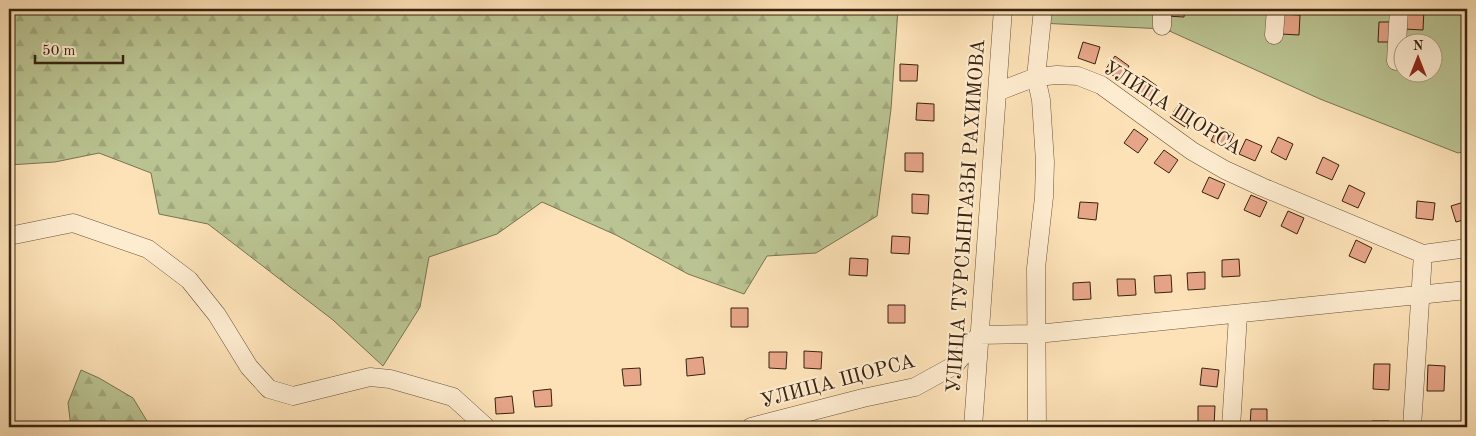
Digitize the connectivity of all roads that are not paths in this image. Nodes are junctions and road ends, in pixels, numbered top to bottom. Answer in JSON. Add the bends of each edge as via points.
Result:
{"nodes":[{"id":1,"x":1003,"y":9,"type":"edge"},
{"id":2,"x":1043,"y":9,"type":"edge"},
{"id":3,"x":1276,"y":9,"type":"edge"},
{"id":4,"x":1399,"y":9,"type":"edge"},
{"id":5,"x":1398,"y":32,"type":"edge"},
{"id":6,"x":1274,"y":35,"type":"dead end"},
{"id":7,"x":1036,"y":77,"type":"junction"},
{"id":8,"x":997,"y":92,"type":"junction"},
{"id":9,"x":14,"y":235,"type":"edge"},
{"id":10,"x":1467,"y":248,"type":"edge"},
{"id":11,"x":1423,"y":254,"type":"junction"},
{"id":12,"x":1467,"y":290,"type":"edge"},
{"id":13,"x":1420,"y":295,"type":"junction"},
{"id":14,"x":1238,"y":314,"type":"junction"},
{"id":15,"x":979,"y":334,"type":"junction"},
{"id":16,"x":1037,"y":334,"type":"junction"},
{"id":17,"x":486,"y":427,"type":"edge"},
{"id":18,"x":751,"y":427,"type":"edge"},
{"id":19,"x":973,"y":427,"type":"edge"},
{"id":20,"x":1037,"y":427,"type":"edge"},
{"id":21,"x":1231,"y":427,"type":"edge"},
{"id":22,"x":1412,"y":427,"type":"edge"}],
"edges":[{"from":1,"to":8,"type":"street","name":"УЛИЦА ТУРСЫНГАЗЫ РАХИМОВА"},
{"from":2,"to":7,"type":"street"},
{"from":3,"to":6,"type":"street"},
{"from":4,"to":5,"type":"street"},
{"from":7,"to":8,"type":"street","name":"УЛИЦА ЩОРСА"},
{"from":7,"to":11,"type":"street","name":"УЛИЦА ЩОРСА","via":[[1078,76],[1101,85],[1192,151],[1225,170]]},
{"from":7,"to":16,"type":"street","via":[[1041,100],[1044,162],[1044,197],[1036,268]]},
{"from":8,"to":15,"type":"street","name":"УЛИЦА ТУРСЫНГАЗЫ РАХИМОВА"},
{"from":9,"to":17,"type":"street","via":[[73,223],[148,249],[189,280],[217,315],[249,367],[269,389],[293,396],[370,377],[390,379],[453,397]]},
{"from":10,"to":11,"type":"street"},
{"from":11,"to":13,"type":"street"},
{"from":12,"to":13,"type":"street"},
{"from":13,"to":14,"type":"street"},
{"from":13,"to":22,"type":"street"},
{"from":14,"to":16,"type":"street"},
{"from":14,"to":21,"type":"street"},
{"from":15,"to":16,"type":"street"},
{"from":15,"to":18,"type":"street","name":"УЛИЦА ЩОРСА","via":[[955,366],[915,388]]},
{"from":15,"to":19,"type":"street","name":"УЛИЦА ТУРСЫНГАЗЫ РАХИМОВА"},
{"from":16,"to":20,"type":"street"}]}
